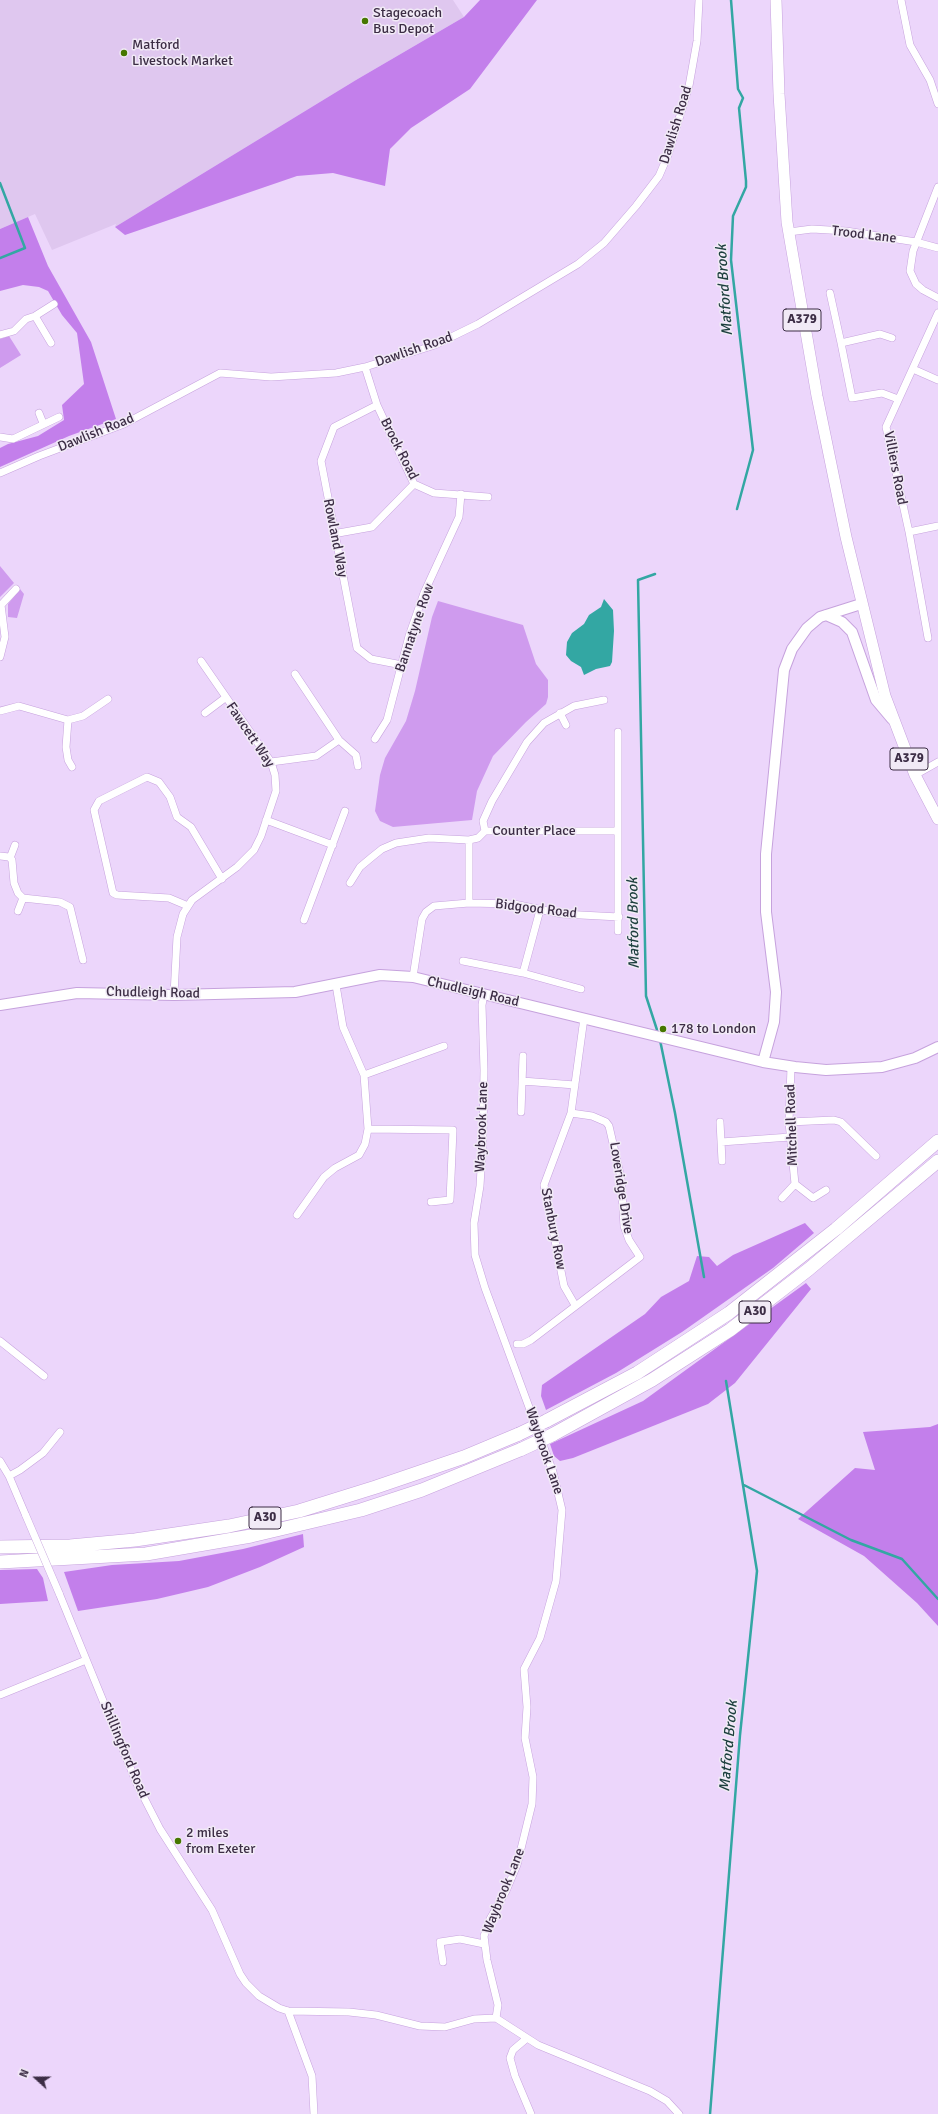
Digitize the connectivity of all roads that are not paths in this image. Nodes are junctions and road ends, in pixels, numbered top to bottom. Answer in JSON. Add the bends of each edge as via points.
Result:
{"nodes":[{"id":1,"x":699,"y":0,"type":"edge"},
{"id":2,"x":776,"y":0,"type":"edge"},
{"id":3,"x":901,"y":0,"type":"edge"},
{"id":4,"x":938,"y":104,"type":"edge"},
{"id":5,"x":938,"y":187,"type":"edge"},
{"id":6,"x":789,"y":232,"type":"junction"},
{"id":7,"x":916,"y":242,"type":"junction"},
{"id":8,"x":938,"y":248,"type":"edge"},
{"id":9,"x":830,"y":293,"type":"dead end"},
{"id":10,"x":938,"y":298,"type":"edge"},
{"id":11,"x":54,"y":304,"type":"dead end"},
{"id":12,"x":938,"y":313,"type":"edge"},
{"id":13,"x":35,"y":316,"type":"junction"},
{"id":14,"x":0,"y":335,"type":"edge"},
{"id":15,"x":892,"y":338,"type":"dead end"},
{"id":16,"x":52,"y":343,"type":"dead end"},
{"id":17,"x":841,"y":343,"type":"junction"},
{"id":18,"x":365,"y":367,"type":"junction"},
{"id":19,"x":913,"y":369,"type":"junction"},
{"id":20,"x":938,"y":380,"type":"edge"},
{"id":21,"x":898,"y":399,"type":"junction"},
{"id":22,"x":377,"y":405,"type":"junction"},
{"id":23,"x":39,"y":413,"type":"dead end"},
{"id":24,"x":59,"y":417,"type":"dead end"},
{"id":25,"x":43,"y":423,"type":"junction"},
{"id":26,"x":0,"y":437,"type":"edge"},
{"id":27,"x":0,"y":473,"type":"edge"},
{"id":28,"x":414,"y":484,"type":"junction"},
{"id":29,"x":461,"y":494,"type":"junction"},
{"id":30,"x":488,"y":496,"type":"dead end"},
{"id":31,"x":938,"y":526,"type":"edge"},
{"id":32,"x":909,"y":532,"type":"junction"},
{"id":33,"x":333,"y":534,"type":"junction"},
{"id":34,"x":16,"y":589,"type":"dead end"},
{"id":35,"x":1,"y":604,"type":"edge"},
{"id":36,"x":861,"y":604,"type":"junction"},
{"id":37,"x":826,"y":616,"type":"junction"},
{"id":38,"x":928,"y":638,"type":"dead end"},
{"id":39,"x":0,"y":657,"type":"edge"},
{"id":40,"x":201,"y":661,"type":"dead end"},
{"id":41,"x":402,"y":665,"type":"junction"},
{"id":42,"x":295,"y":674,"type":"dead end"},
{"id":43,"x":225,"y":698,"type":"junction"},
{"id":44,"x":108,"y":699,"type":"dead end"},
{"id":45,"x":604,"y":700,"type":"dead end"},
{"id":46,"x":0,"y":710,"type":"edge"},
{"id":47,"x":205,"y":713,"type":"dead end"},
{"id":48,"x":560,"y":713,"type":"junction"},
{"id":49,"x":68,"y":720,"type":"junction"},
{"id":50,"x":894,"y":720,"type":"junction"},
{"id":51,"x":566,"y":725,"type":"dead end"},
{"id":52,"x":618,"y":732,"type":"dead end"},
{"id":53,"x":375,"y":739,"type":"dead end"},
{"id":54,"x":339,"y":740,"type":"junction"},
{"id":55,"x":271,"y":762,"type":"junction"},
{"id":56,"x":938,"y":762,"type":"edge"},
{"id":57,"x":358,"y":766,"type":"dead end"},
{"id":58,"x":72,"y":767,"type":"dead end"},
{"id":59,"x":915,"y":775,"type":"junction"},
{"id":60,"x":345,"y":811,"type":"dead end"},
{"id":61,"x":938,"y":819,"type":"edge"},
{"id":62,"x":266,"y":820,"type":"junction"},
{"id":63,"x":485,"y":830,"type":"junction"},
{"id":64,"x":618,"y":831,"type":"junction"},
{"id":65,"x":469,"y":840,"type":"junction"},
{"id":66,"x":15,"y":845,"type":"dead end"},
{"id":67,"x":333,"y":845,"type":"junction"},
{"id":68,"x":0,"y":856,"type":"edge"},
{"id":69,"x":10,"y":858,"type":"junction"},
{"id":70,"x":222,"y":879,"type":"junction"},
{"id":71,"x":350,"y":883,"type":"dead end"},
{"id":72,"x":23,"y":898,"type":"junction"},
{"id":73,"x":469,"y":903,"type":"junction"},
{"id":74,"x":188,"y":906,"type":"junction"},
{"id":75,"x":540,"y":910,"type":"junction"},
{"id":76,"x":18,"y":911,"type":"dead end"},
{"id":77,"x":619,"y":917,"type":"junction"},
{"id":78,"x":304,"y":920,"type":"dead end"},
{"id":79,"x":618,"y":931,"type":"dead end"},
{"id":80,"x":82,"y":960,"type":"dead end"},
{"id":81,"x":463,"y":961,"type":"dead end"},
{"id":82,"x":523,"y":973,"type":"junction"},
{"id":83,"x":413,"y":977,"type":"junction"},
{"id":84,"x":336,"y":985,"type":"junction"},
{"id":85,"x":581,"y":989,"type":"dead end"},
{"id":86,"x":174,"y":994,"type":"junction"},
{"id":87,"x":484,"y":994,"type":"junction"},
{"id":88,"x":0,"y":1005,"type":"edge"},
{"id":89,"x":584,"y":1018,"type":"junction"},
{"id":90,"x":444,"y":1046,"type":"dead end"},
{"id":91,"x":938,"y":1047,"type":"edge"},
{"id":92,"x":523,"y":1056,"type":"dead end"},
{"id":93,"x":763,"y":1062,"type":"junction"},
{"id":94,"x":791,"y":1067,"type":"junction"},
{"id":95,"x":364,"y":1075,"type":"junction"},
{"id":96,"x":522,"y":1081,"type":"junction"},
{"id":97,"x":575,"y":1085,"type":"junction"},
{"id":98,"x":521,"y":1112,"type":"dead end"},
{"id":99,"x":571,"y":1113,"type":"junction"},
{"id":100,"x":720,"y":1122,"type":"dead end"},
{"id":101,"x":789,"y":1122,"type":"junction"},
{"id":102,"x":368,"y":1130,"type":"junction"},
{"id":103,"x":790,"y":1137,"type":"junction"},
{"id":104,"x":938,"y":1141,"type":"edge"},
{"id":105,"x":721,"y":1142,"type":"junction"},
{"id":106,"x":876,"y":1156,"type":"dead end"},
{"id":107,"x":722,"y":1161,"type":"dead end"},
{"id":108,"x":938,"y":1161,"type":"edge"},
{"id":109,"x":795,"y":1184,"type":"junction"},
{"id":110,"x":826,"y":1190,"type":"dead end"},
{"id":111,"x":782,"y":1198,"type":"dead end"},
{"id":112,"x":431,"y":1202,"type":"dead end"},
{"id":113,"x":297,"y":1215,"type":"dead end"},
{"id":114,"x":575,"y":1305,"type":"junction"},
{"id":115,"x":0,"y":1342,"type":"edge"},
{"id":116,"x":517,"y":1344,"type":"dead end"},
{"id":117,"x":44,"y":1376,"type":"dead end"},
{"id":118,"x":60,"y":1432,"type":"dead end"},
{"id":119,"x":0,"y":1461,"type":"edge"},
{"id":120,"x":9,"y":1476,"type":"junction"},
{"id":121,"x":0,"y":1547,"type":"edge"},
{"id":122,"x":0,"y":1562,"type":"edge"},
{"id":123,"x":86,"y":1660,"type":"junction"},
{"id":124,"x":0,"y":1695,"type":"edge"},
{"id":125,"x":484,"y":1944,"type":"junction"},
{"id":126,"x":444,"y":1962,"type":"dead end"},
{"id":127,"x":288,"y":2011,"type":"junction"},
{"id":128,"x":496,"y":2018,"type":"junction"},
{"id":129,"x":526,"y":2039,"type":"junction"},
{"id":130,"x":314,"y":2114,"type":"edge"},
{"id":131,"x":532,"y":2114,"type":"edge"},
{"id":132,"x":680,"y":2114,"type":"edge"}],
"edges":[{"from":1,"to":18,"type":"street","name":"Dawlish Road","via":[[697,41],[689,86],[668,156],[659,176],[604,243],[578,264],[451,338]]},
{"from":2,"to":6,"type":"main road","number":"A379"},
{"from":3,"to":4,"type":"street","via":[[910,45],[930,80]]},
{"from":5,"to":7,"type":"street"},
{"from":6,"to":7,"type":"street","name":"Trood Lane","via":[[812,229],[846,231]]},
{"from":6,"to":36,"type":"main road","number":"A379","via":[[804,331]]},
{"from":7,"to":8,"type":"street","name":"Trood Lane"},
{"from":7,"to":10,"type":"street","via":[[910,271],[916,284]]},
{"from":9,"to":17,"type":"street"},
{"from":11,"to":13,"type":"street"},
{"from":12,"to":19,"type":"street","name":"Villiers Road"},
{"from":13,"to":14,"type":"street","via":[[26,319],[10,333]]},
{"from":13,"to":16,"type":"street"},
{"from":15,"to":17,"type":"street","via":[[880,334]]},
{"from":17,"to":21,"type":"street","via":[[852,398],[882,393]]},
{"from":18,"to":22,"type":"street","name":"Brock Road"},
{"from":18,"to":27,"type":"street","name":"Dawlish Road","via":[[336,373],[271,377],[220,373],[124,424]]},
{"from":19,"to":20,"type":"street"},
{"from":19,"to":21,"type":"street","name":"Villiers Road"},
{"from":21,"to":32,"type":"street","name":"Villiers Road","via":[[886,427]]},
{"from":22,"to":28,"type":"street","name":"Brock Road"},
{"from":22,"to":33,"type":"street","name":"Rowland Way","via":[[334,427],[321,461]]},
{"from":23,"to":25,"type":"street"},
{"from":24,"to":25,"type":"street"},
{"from":25,"to":26,"type":"street","via":[[14,439]]},
{"from":28,"to":29,"type":"street","name":"Brock Road","via":[[434,493]]},
{"from":28,"to":33,"type":"street","via":[[372,527]]},
{"from":29,"to":30,"type":"street","name":"Brock Road"},
{"from":29,"to":41,"type":"street","name":"Bannatyne Row","via":[[459,517],[424,593]]},
{"from":31,"to":32,"type":"street"},
{"from":32,"to":38,"type":"street","name":"Villiers Road"},
{"from":33,"to":41,"type":"street","name":"Rowland Way","via":[[356,648],[371,659]]},
{"from":34,"to":35,"type":"street"},
{"from":35,"to":39,"type":"street","via":[[5,637]]},
{"from":36,"to":37,"type":"street"},
{"from":36,"to":50,"type":"main road","number":"A379","via":[[885,696]]},
{"from":37,"to":50,"type":"street","via":[[842,622],[852,632],[876,700]]},
{"from":37,"to":93,"type":"street","via":[[811,625],[799,638],[784,670],[766,854],[766,912],[776,992],[774,1022]]},
{"from":40,"to":43,"type":"street","name":"Fawcett Way"},
{"from":41,"to":53,"type":"street","name":"Bannatyne Row","via":[[387,720]]},
{"from":42,"to":54,"type":"street"},
{"from":43,"to":47,"type":"street"},
{"from":43,"to":55,"type":"street","name":"Fawcett Way"},
{"from":44,"to":49,"type":"street","via":[[83,716]]},
{"from":45,"to":48,"type":"street","via":[[589,702]]},
{"from":46,"to":49,"type":"street","via":[[19,706]]},
{"from":48,"to":51,"type":"street"},
{"from":48,"to":63,"type":"street","via":[[544,723],[524,746],[485,814]]},
{"from":49,"to":58,"type":"street","via":[[66,747]]},
{"from":50,"to":59,"type":"main road","number":"A379"},
{"from":52,"to":64,"type":"street"},
{"from":54,"to":55,"type":"street","via":[[316,756]]},
{"from":54,"to":57,"type":"street","via":[[356,755]]},
{"from":55,"to":62,"type":"street","name":"Fawcett Way","via":[[276,791]]},
{"from":56,"to":59,"type":"street"},
{"from":59,"to":61,"type":"main road","number":"A379"},
{"from":60,"to":67,"type":"street"},
{"from":62,"to":67,"type":"street"},
{"from":62,"to":70,"type":"street","name":"Fawcett Way","via":[[254,850],[246,860]]},
{"from":63,"to":64,"type":"street","name":"Counter Place"},
{"from":63,"to":65,"type":"street","name":"Counter Place","via":[[478,838]]},
{"from":64,"to":77,"type":"street"},
{"from":65,"to":71,"type":"street","via":[[429,838],[396,843],[382,849],[360,867]]},
{"from":65,"to":73,"type":"street"},
{"from":66,"to":69,"type":"street"},
{"from":67,"to":78,"type":"street"},
{"from":68,"to":69,"type":"street"},
{"from":69,"to":72,"type":"street","via":[[14,883]]},
{"from":70,"to":74,"type":"street","name":"Fawcett Way","via":[[197,896]]},
{"from":70,"to":74,"type":"street","via":[[191,826],[176,817],[170,797],[159,782],[147,777],[99,801],[94,810],[113,892],[117,895],[168,898]]},
{"from":72,"to":76,"type":"street"},
{"from":72,"to":80,"type":"street","via":[[60,902],[70,907]]},
{"from":73,"to":75,"type":"street","name":"Bidgood Road","via":[[514,904]]},
{"from":73,"to":83,"type":"street","name":"Bidgood Road","via":[[442,904],[426,912],[419,932]]},
{"from":74,"to":86,"type":"street","name":"Fawcett Way","via":[[179,923]]},
{"from":75,"to":77,"type":"street","name":"Bidgood Road","via":[[562,914]]},
{"from":75,"to":82,"type":"street"},
{"from":77,"to":79,"type":"street"},
{"from":81,"to":82,"type":"street"},
{"from":82,"to":85,"type":"street"},
{"from":83,"to":84,"type":"street","name":"Chudleigh Road","via":[[380,975]]},
{"from":83,"to":87,"type":"street","name":"Chudleigh Road"},
{"from":84,"to":86,"type":"street","name":"Chudleigh Road","via":[[276,993]]},
{"from":84,"to":95,"type":"street","via":[[343,1027]]},
{"from":86,"to":88,"type":"street","name":"Chudleigh Road","via":[[77,993]]},
{"from":87,"to":89,"type":"street","name":"Chudleigh Road"},
{"from":87,"to":125,"type":"street","name":"Waybrook Lane","via":[[483,1136],[480,1186],[474,1223],[475,1255],[553,1472],[562,1510],[556,1581],[540,1638],[524,1669],[527,1707],[525,1738],[533,1777],[532,1804],[517,1865],[490,1919]]},
{"from":89,"to":93,"type":"street","name":"Chudleigh Road"},
{"from":89,"to":97,"type":"street","name":"Stanbury Row"},
{"from":90,"to":95,"type":"street"},
{"from":91,"to":94,"type":"street","name":"Chudleigh Road","via":[[915,1058],[882,1067],[826,1070]]},
{"from":92,"to":96,"type":"street"},
{"from":93,"to":94,"type":"street","name":"Chudleigh Road"},
{"from":94,"to":101,"type":"street","name":"Mitchell Road"},
{"from":95,"to":102,"type":"street"},
{"from":96,"to":97,"type":"street"},
{"from":96,"to":98,"type":"street"},
{"from":97,"to":99,"type":"street","name":"Stanbury Row"},
{"from":99,"to":114,"type":"street","name":"Stanbury Row","via":[[544,1185],[563,1280]]},
{"from":99,"to":114,"type":"street","name":"Loveridge Drive","via":[[592,1116],[609,1126],[621,1178],[624,1226],[640,1257]]},
{"from":100,"to":105,"type":"street"},
{"from":101,"to":103,"type":"street","name":"Mitchell Road"},
{"from":101,"to":106,"type":"street","via":[[842,1122]]},
{"from":102,"to":112,"type":"street","via":[[453,1130],[450,1200]]},
{"from":102,"to":113,"type":"street","via":[[359,1155],[324,1177]]},
{"from":103,"to":105,"type":"street"},
{"from":103,"to":109,"type":"street","name":"Mitchell Road"},
{"from":104,"to":121,"type":"highway","number":"A30","bridge":true,"via":[[824,1239],[729,1313],[637,1373],[519,1434],[464,1457],[299,1511],[229,1526],[128,1540],[70,1546]]},
{"from":105,"to":107,"type":"street"},
{"from":108,"to":122,"type":"highway","number":"A30","bridge":true,"via":[[809,1269],[730,1330],[652,1380],[522,1449],[422,1490],[368,1507],[252,1536],[146,1554]]},
{"from":109,"to":110,"type":"street","name":"Mitchell Road","via":[[813,1198]]},
{"from":109,"to":111,"type":"street","name":"Mitchell Road"},
{"from":114,"to":116,"type":"street","name":"Loveridge Drive","via":[[531,1340]]},
{"from":115,"to":117,"type":"street"},
{"from":118,"to":120,"type":"street","via":[[43,1453]]},
{"from":119,"to":120,"type":"street","name":"Shillingford Road"},
{"from":120,"to":123,"type":"street","name":"Shillingford Road","bridge":true},
{"from":123,"to":124,"type":"street"},
{"from":123,"to":127,"type":"street","name":"Shillingford Road","via":[[137,1784],[160,1829],[212,1910],[240,1974],[259,1996]]},
{"from":125,"to":126,"type":"street","via":[[460,1939],[440,1942]]},
{"from":125,"to":128,"type":"street","name":"Waybrook Lane","via":[[498,2005]]},
{"from":127,"to":128,"type":"street","via":[[349,2012],[376,2015],[420,2026],[445,2027],[474,2019]]},
{"from":127,"to":130,"type":"street","via":[[312,2076]]},
{"from":128,"to":129,"type":"street"},
{"from":129,"to":131,"type":"street","via":[[513,2050],[510,2058]]},
{"from":129,"to":132,"type":"street","via":[[650,2091],[667,2101]]}]}
